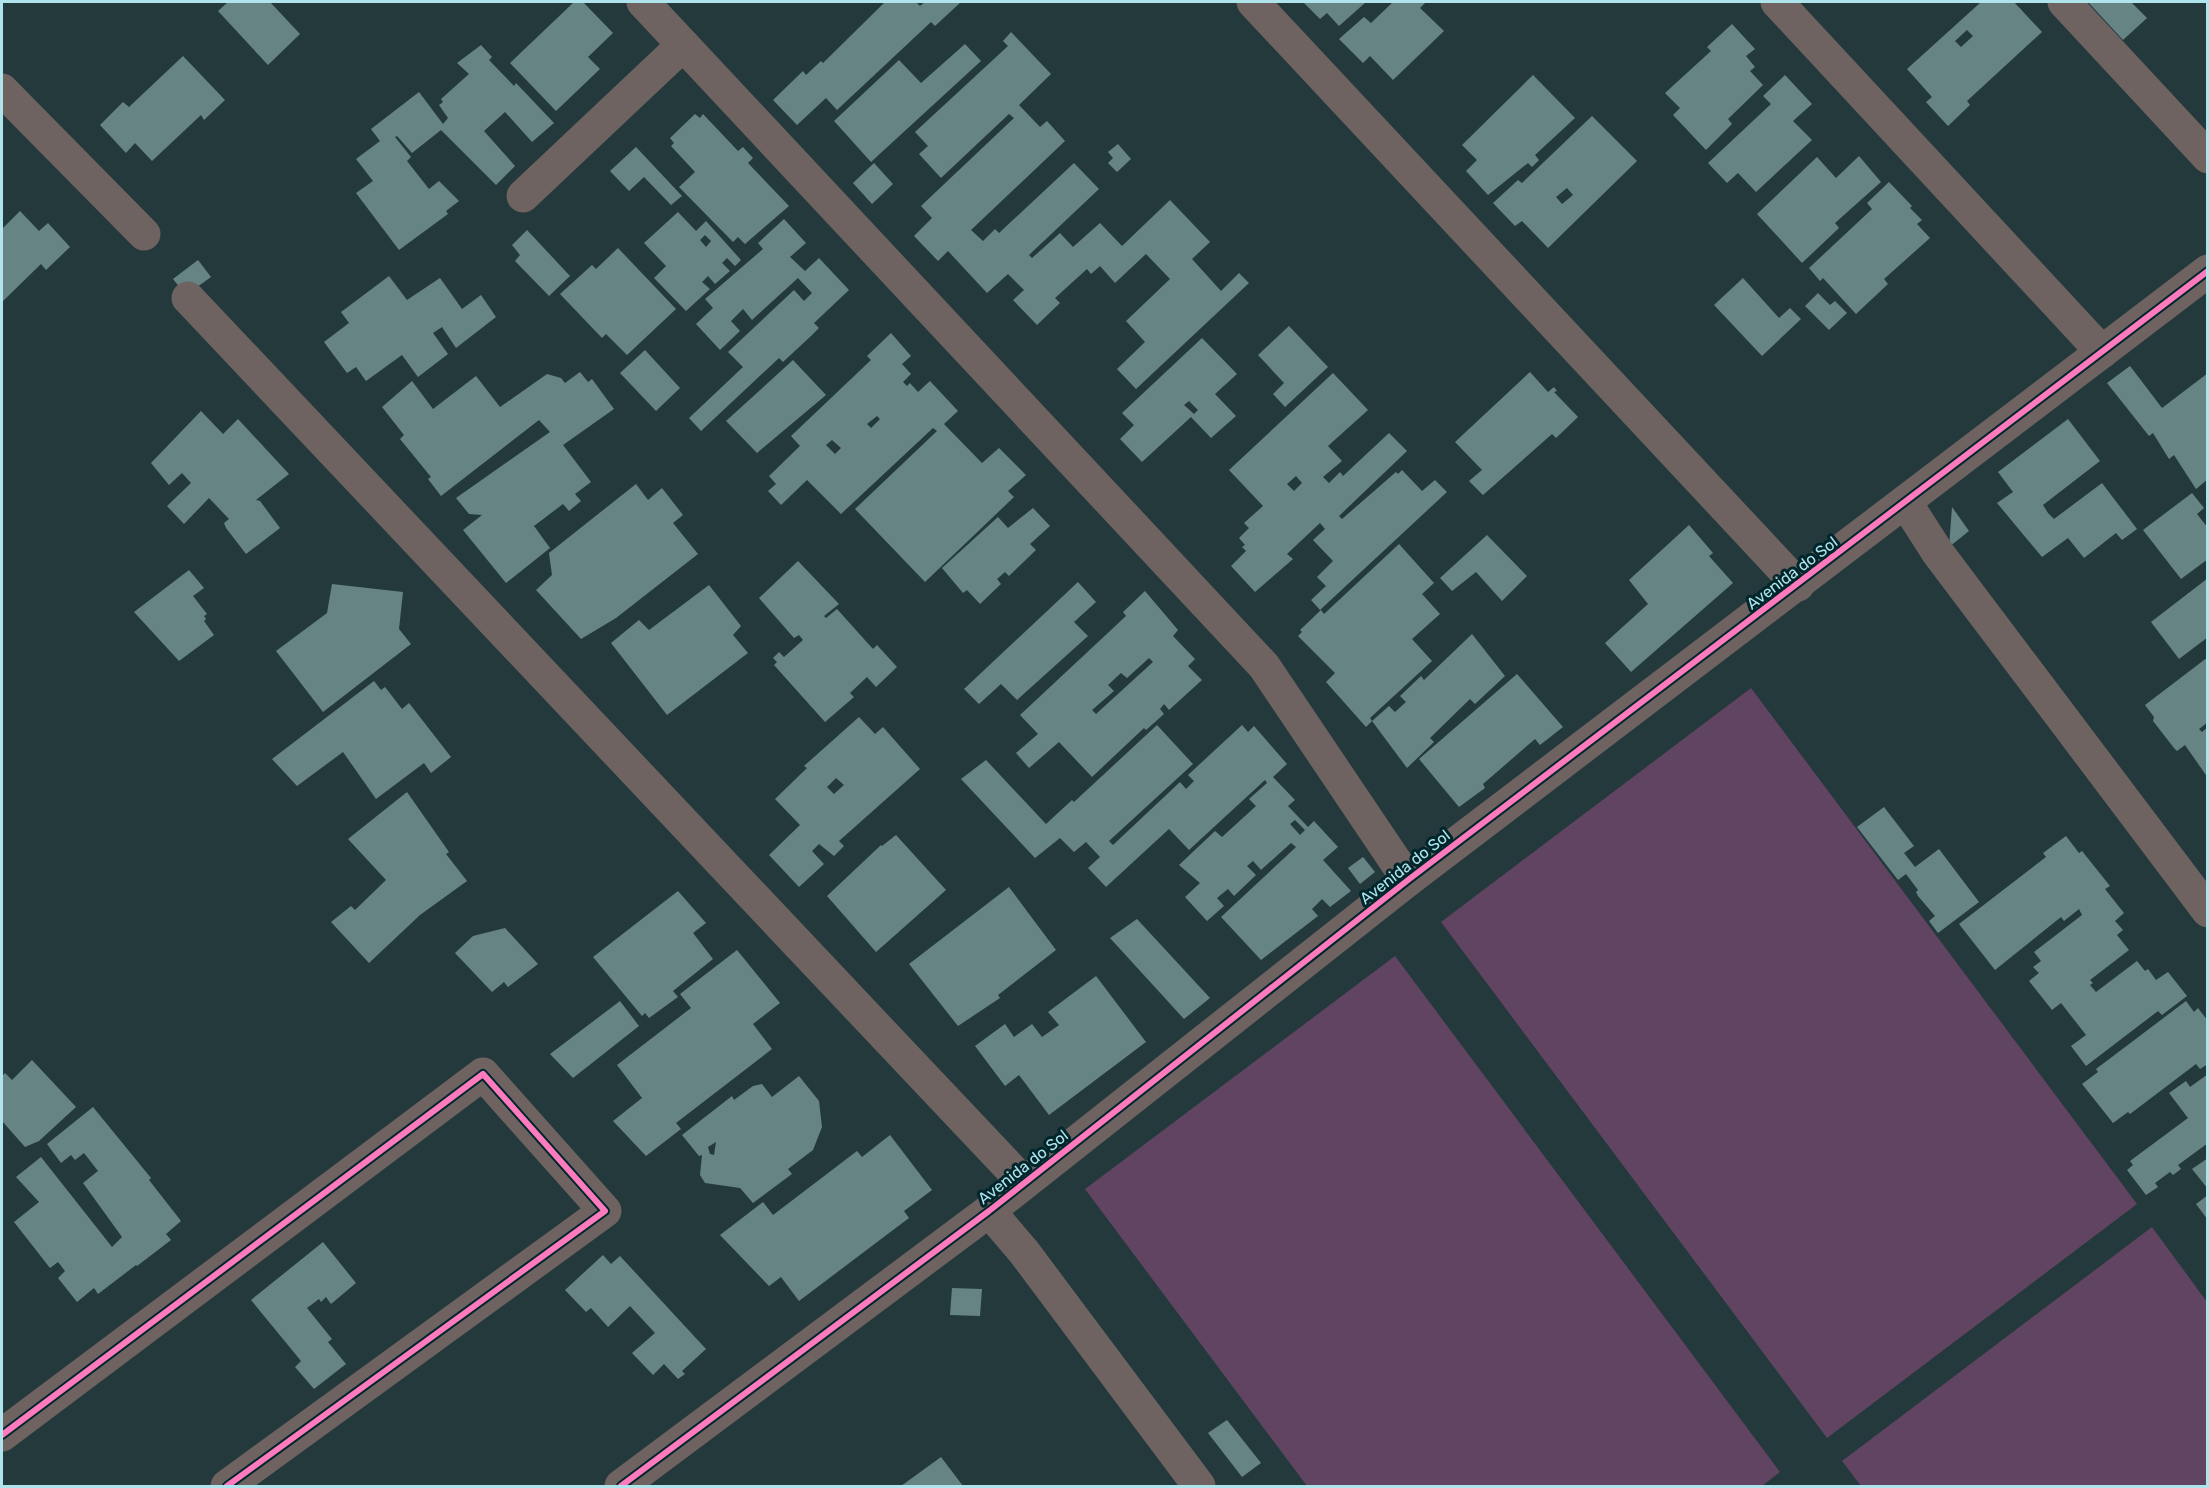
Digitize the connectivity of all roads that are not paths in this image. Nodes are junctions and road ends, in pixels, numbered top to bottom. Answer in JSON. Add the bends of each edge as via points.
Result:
{"nodes":[{"id":1,"x":643,"y":2,"type":"edge"},
{"id":2,"x":1253,"y":2,"type":"edge"},
{"id":3,"x":1777,"y":2,"type":"edge"},
{"id":4,"x":2064,"y":2,"type":"edge"},
{"id":5,"x":683,"y":45,"type":"junction"},
{"id":6,"x":2,"y":90,"type":"edge"},
{"id":7,"x":2208,"y":157,"type":"edge"},
{"id":8,"x":523,"y":196,"type":"dead end"},
{"id":9,"x":144,"y":234,"type":"dead end"},
{"id":10,"x":2208,"y":271,"type":"edge"},
{"id":11,"x":188,"y":298,"type":"dead end"},
{"id":12,"x":2102,"y":352,"type":"junction"},
{"id":13,"x":1906,"y":504,"type":"junction"},
{"id":14,"x":1798,"y":585,"type":"junction"},
{"id":15,"x":1408,"y":880,"type":"junction"},
{"id":16,"x":2208,"y":911,"type":"edge"},
{"id":17,"x":1024,"y":1183,"type":"junction"},
{"id":18,"x":988,"y":1211,"type":"junction"},
{"id":19,"x":2,"y":1435,"type":"edge"},
{"id":20,"x":226,"y":1486,"type":"edge"},
{"id":21,"x":621,"y":1486,"type":"edge"},
{"id":22,"x":1199,"y":1486,"type":"edge"}],
"edges":[{"from":1,"to":5,"type":"street"},
{"from":2,"to":14,"type":"street"},
{"from":3,"to":12,"type":"street"},
{"from":4,"to":7,"type":"street"},
{"from":5,"to":8,"type":"street"},
{"from":5,"to":15,"type":"street","via":[[1264,666]]},
{"from":6,"to":9,"type":"street"},
{"from":10,"to":12,"type":"street","name":"Avenida do Sol"},
{"from":11,"to":17,"type":"street"},
{"from":12,"to":13,"type":"street","name":"Avenida do Sol"},
{"from":13,"to":14,"type":"street","name":"Avenida do Sol"},
{"from":13,"to":16,"type":"street","via":[[1938,553]]},
{"from":14,"to":15,"type":"street","name":"Avenida do Sol"},
{"from":15,"to":17,"type":"street","name":"Avenida do Sol"},
{"from":17,"to":18,"type":"street","name":"Avenida do Sol"},
{"from":18,"to":21,"type":"street","name":"Avenida do Sol"},
{"from":18,"to":22,"type":"street","via":[[1024,1252]]},
{"from":19,"to":20,"type":"street","via":[[483,1074],[605,1211]]}]}
